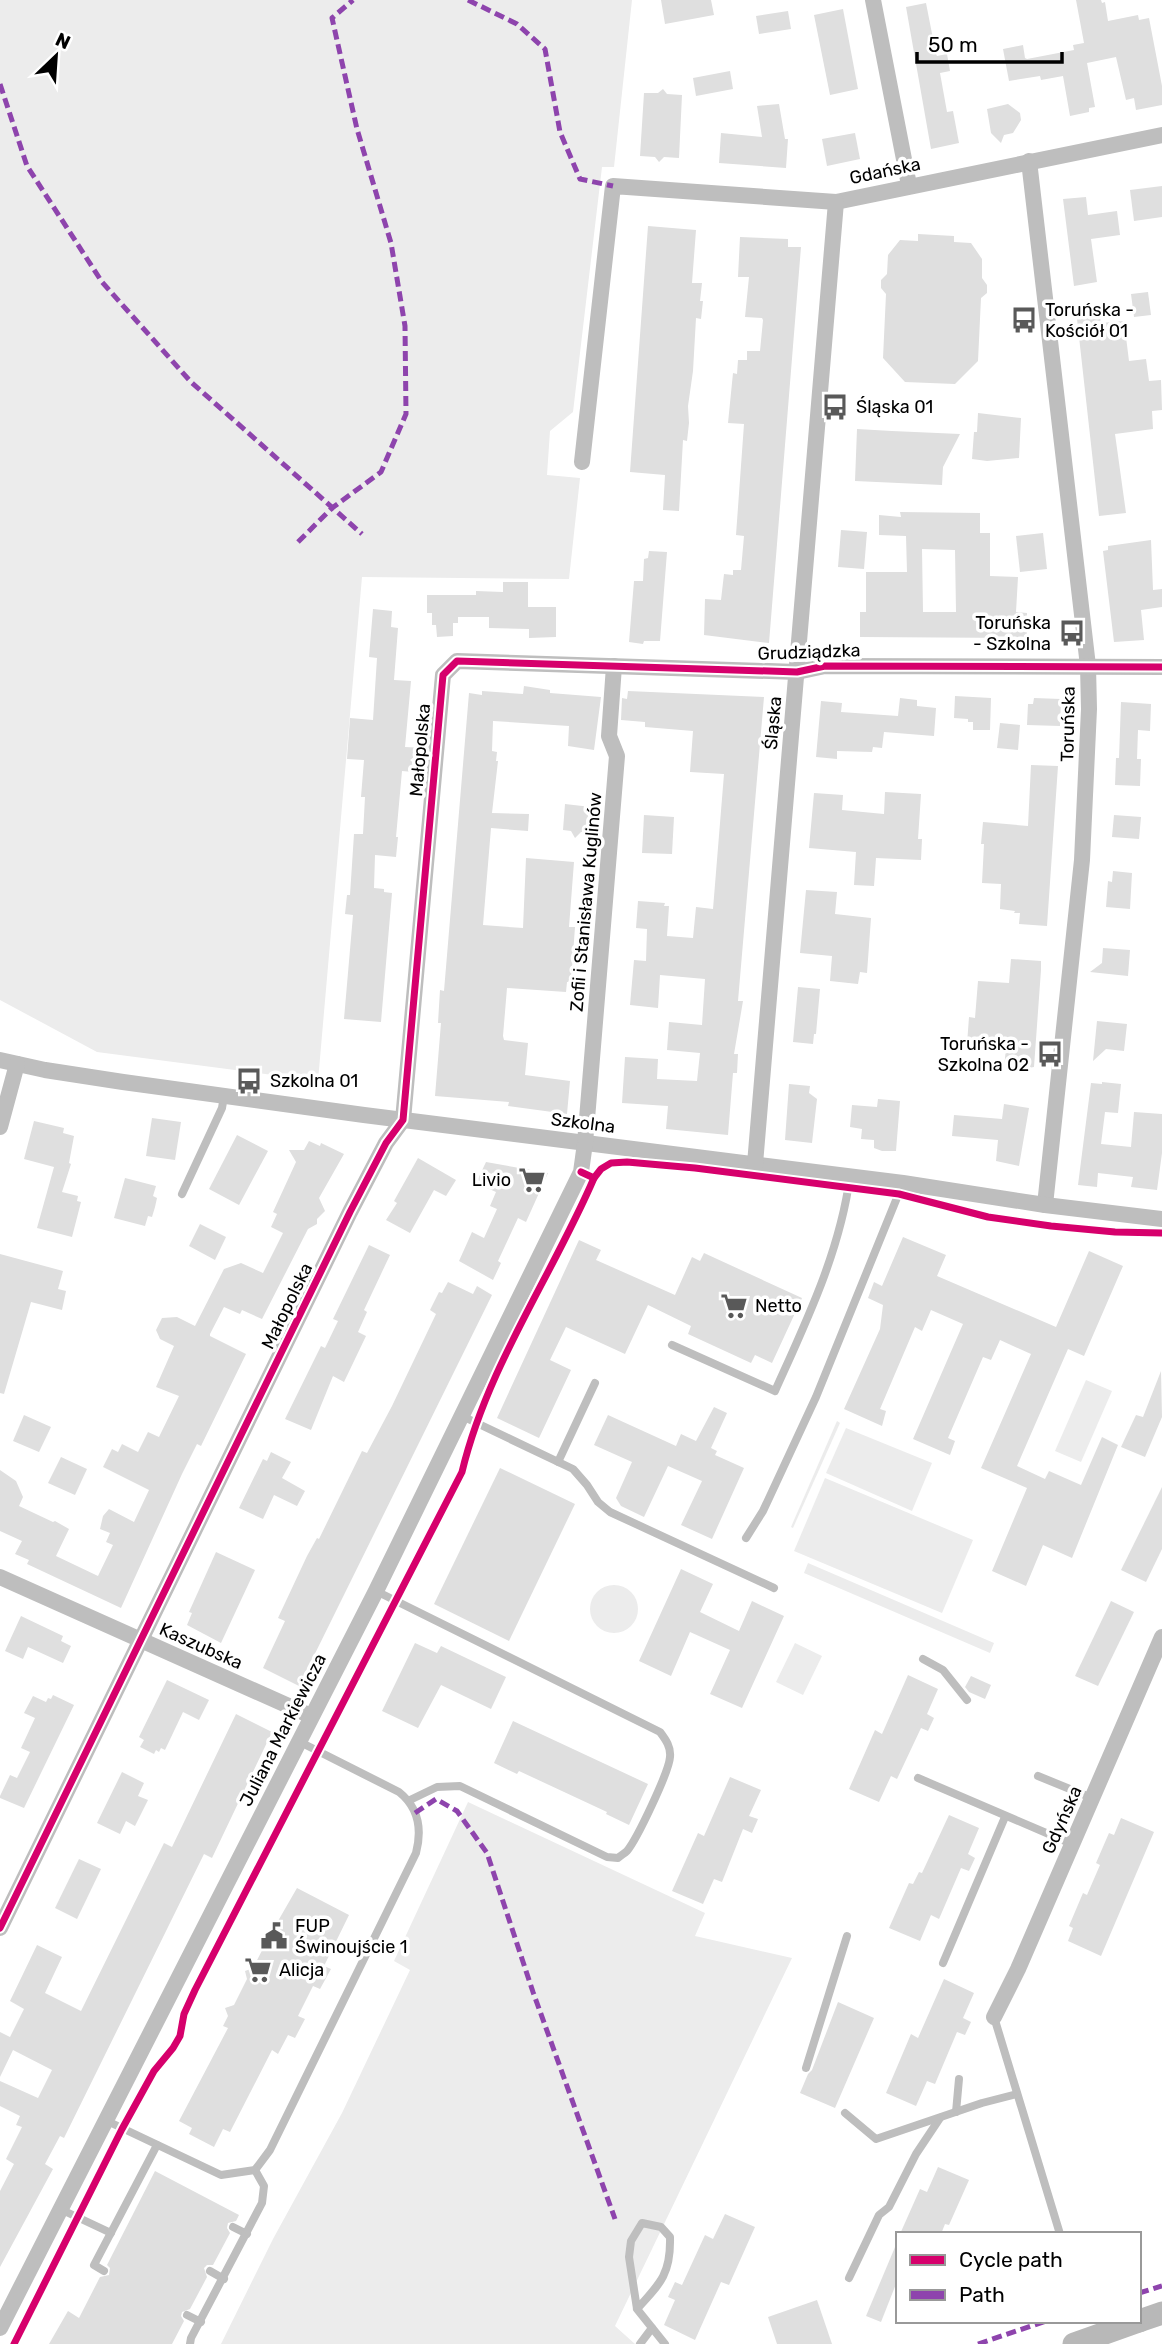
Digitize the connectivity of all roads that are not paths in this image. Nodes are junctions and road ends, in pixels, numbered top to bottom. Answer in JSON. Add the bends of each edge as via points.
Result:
{"nodes":[{"id":1,"x":873,"y":0,"type":"edge"},
{"id":2,"x":1162,"y":135,"type":"edge"},
{"id":3,"x":1030,"y":161,"type":"junction"},
{"id":4,"x":909,"y":185,"type":"junction"},
{"id":5,"x":836,"y":202,"type":"junction"},
{"id":6,"x":582,"y":462,"type":"dead end"},
{"id":7,"x":457,"y":661,"type":"joint"},
{"id":8,"x":614,"y":666,"type":"junction"},
{"id":9,"x":1088,"y":666,"type":"junction"},
{"id":10,"x":1162,"y":667,"type":"edge"},
{"id":11,"x":797,"y":672,"type":"junction"},
{"id":12,"x":0,"y":1060,"type":"edge"},
{"id":13,"x":16,"y":1064,"type":"junction"},
{"id":14,"x":224,"y":1096,"type":"junction"},
{"id":15,"x":402,"y":1121,"type":"junction"},
{"id":16,"x":0,"y":1127,"type":"edge"},
{"id":17,"x":585,"y":1143,"type":"junction"},
{"id":18,"x":755,"y":1164,"type":"junction"},
{"id":19,"x":850,"y":1177,"type":"junction"},
{"id":20,"x":903,"y":1183,"type":"junction"},
{"id":21,"x":182,"y":1194,"type":"dead end"},
{"id":22,"x":1045,"y":1205,"type":"junction"},
{"id":23,"x":1162,"y":1219,"type":"edge"},
{"id":24,"x":672,"y":1345,"type":"dead end"},
{"id":25,"x":595,"y":1383,"type":"dead end"},
{"id":26,"x":462,"y":1416,"type":"junction"},
{"id":27,"x":558,"y":1462,"type":"junction"},
{"id":28,"x":746,"y":1538,"type":"dead end"},
{"id":29,"x":0,"y":1577,"type":"edge"},
{"id":30,"x":774,"y":1588,"type":"dead end"},
{"id":31,"x":376,"y":1591,"type":"junction"},
{"id":32,"x":1162,"y":1637,"type":"edge"},
{"id":33,"x":141,"y":1641,"type":"junction"},
{"id":34,"x":923,"y":1659,"type":"dead end"},
{"id":35,"x":967,"y":1700,"type":"dead end"},
{"id":36,"x":311,"y":1716,"type":"junction"},
{"id":37,"x":298,"y":1741,"type":"junction"},
{"id":38,"x":1038,"y":1776,"type":"dead end"},
{"id":39,"x":918,"y":1778,"type":"dead end"},
{"id":40,"x":1092,"y":1798,"type":"junction"},
{"id":41,"x":410,"y":1800,"type":"junction"},
{"id":42,"x":1005,"y":1817,"type":"junction"},
{"id":43,"x":1072,"y":1844,"type":"junction"},
{"id":44,"x":0,"y":1928,"type":"edge"},
{"id":45,"x":847,"y":1936,"type":"dead end"},
{"id":46,"x":943,"y":1963,"type":"dead end"},
{"id":47,"x":994,"y":2017,"type":"joint"},
{"id":48,"x":806,"y":2068,"type":"dead end"},
{"id":49,"x":959,"y":2079,"type":"dead end"},
{"id":50,"x":1017,"y":2094,"type":"junction"},
{"id":51,"x":845,"y":2112,"type":"dead end"},
{"id":52,"x":956,"y":2112,"type":"junction"},
{"id":53,"x":941,"y":2117,"type":"junction"},
{"id":54,"x":105,"y":2120,"type":"junction"},
{"id":55,"x":157,"y":2145,"type":"junction"},
{"id":56,"x":255,"y":2170,"type":"junction"},
{"id":57,"x":136,"y":2185,"type":"junction"},
{"id":58,"x":146,"y":2189,"type":"dead end"},
{"id":59,"x":60,"y":2209,"type":"junction"},
{"id":60,"x":116,"y":2223,"type":"junction"},
{"id":61,"x":233,"y":2227,"type":"dead end"},
{"id":62,"x":125,"y":2228,"type":"dead end"},
{"id":63,"x":1059,"y":2232,"type":"edge"},
{"id":64,"x":111,"y":2233,"type":"junction"},
{"id":65,"x":247,"y":2234,"type":"junction"},
{"id":66,"x":104,"y":2271,"type":"dead end"},
{"id":67,"x":210,"y":2271,"type":"dead end"},
{"id":68,"x":849,"y":2278,"type":"dead end"},
{"id":69,"x":224,"y":2279,"type":"junction"},
{"id":70,"x":637,"y":2309,"type":"junction"},
{"id":71,"x":1162,"y":2313,"type":"edge"},
{"id":72,"x":187,"y":2315,"type":"dead end"},
{"id":73,"x":1141,"y":2320,"type":"edge"},
{"id":74,"x":201,"y":2322,"type":"junction"},
{"id":75,"x":1133,"y":2323,"type":"edge"},
{"id":76,"x":0,"y":2328,"type":"edge"},
{"id":77,"x":652,"y":2328,"type":"junction"},
{"id":78,"x":190,"y":2344,"type":"edge"},
{"id":79,"x":640,"y":2344,"type":"edge"},
{"id":80,"x":665,"y":2344,"type":"edge"},
{"id":81,"x":1074,"y":2344,"type":"edge"}],
"edges":[{"from":1,"to":4,"type":"street"},
{"from":2,"to":3,"type":"street","name":"Gdańska"},
{"from":3,"to":4,"type":"street","name":"Gdańska"},
{"from":3,"to":9,"type":"street","name":"Toruńska"},
{"from":4,"to":5,"type":"street","name":"Gdańska"},
{"from":5,"to":6,"type":"street","name":"Gdańska","via":[[613,186]]},
{"from":5,"to":11,"type":"street","name":"Śląska"},
{"from":7,"to":8,"type":"street","name":"Grudziądzka"},
{"from":7,"to":15,"type":"street","name":"Małopolska","via":[[443,675]]},
{"from":8,"to":11,"type":"street","name":"Grudziądzka"},
{"from":8,"to":17,"type":"street","name":"Zofii i Stanisława Kuglinów","via":[[609,736],[617,756]]},
{"from":9,"to":10,"type":"street","name":"Grudziądzka"},
{"from":9,"to":11,"type":"street","name":"Grudziądzka","via":[[825,666]]},
{"from":9,"to":22,"type":"street","name":"Toruńska","via":[[1082,860]]},
{"from":11,"to":18,"type":"street","name":"Śląska"},
{"from":12,"to":13,"type":"street","name":"Szkolna"},
{"from":13,"to":14,"type":"street","name":"Szkolna"},
{"from":13,"to":16,"type":"street"},
{"from":14,"to":15,"type":"street","name":"Szkolna"},
{"from":14,"to":21,"type":"lane"},
{"from":15,"to":17,"type":"street","name":"Szkolna"},
{"from":15,"to":33,"type":"street","name":"Małopolska","via":[[356,1200]]},
{"from":17,"to":18,"type":"street","name":"Szkolna"},
{"from":17,"to":26,"type":"street","name":"Juliana Markiewicza","via":[[581,1172]]},
{"from":18,"to":19,"type":"street","name":"Szkolna"},
{"from":19,"to":20,"type":"street","name":"Szkolna"},
{"from":19,"to":24,"type":"lane","via":[[824,1275],[775,1391]]},
{"from":20,"to":22,"type":"street","name":"Szkolna"},
{"from":20,"to":28,"type":"lane","via":[[816,1397]]},
{"from":22,"to":23,"type":"street","name":"Szkolna"},
{"from":25,"to":27,"type":"lane"},
{"from":26,"to":27,"type":"lane"},
{"from":26,"to":31,"type":"street","name":"Juliana Markiewicza"},
{"from":27,"to":30,"type":"lane","via":[[573,1469],[610,1512]]},
{"from":29,"to":33,"type":"street","name":"Kaszubska"},
{"from":31,"to":36,"type":"street","name":"Juliana Markiewicza"},
{"from":31,"to":41,"type":"lane","via":[[660,1732],[668,1744],[670,1757],[664,1778],[627,1851],[618,1857],[607,1857],[460,1786],[437,1787]]},
{"from":32,"to":40,"type":"street","name":"Gdyńska"},
{"from":33,"to":36,"type":"street","name":"Kaszubska"},
{"from":33,"to":44,"type":"street","name":"Małopolska"},
{"from":34,"to":35,"type":"lane","via":[[943,1670]]},
{"from":36,"to":37,"type":"street","name":"Juliana Markiewicza"},
{"from":37,"to":41,"type":"lane"},
{"from":37,"to":54,"type":"street","name":"Juliana Markiewicza"},
{"from":38,"to":40,"type":"lane"},
{"from":39,"to":42,"type":"lane"},
{"from":40,"to":43,"type":"street","name":"Gdyńska"},
{"from":41,"to":56,"type":"lane","via":[[420,1836],[416,1853],[270,2150]]},
{"from":42,"to":43,"type":"lane"},
{"from":42,"to":46,"type":"lane"},
{"from":43,"to":47,"type":"street","name":"Gdyńska"},
{"from":45,"to":48,"type":"lane"},
{"from":47,"to":50,"type":"lane"},
{"from":49,"to":52,"type":"lane"},
{"from":50,"to":52,"type":"lane"},
{"from":50,"to":63,"type":"lane"},
{"from":51,"to":53,"type":"lane","via":[[876,2139]]},
{"from":52,"to":53,"type":"lane"},
{"from":53,"to":68,"type":"lane","via":[[889,2207],[879,2215]]},
{"from":54,"to":55,"type":"lane"},
{"from":54,"to":59,"type":"street","name":"Juliana Markiewicza"},
{"from":55,"to":56,"type":"lane","via":[[221,2175]]},
{"from":55,"to":57,"type":"lane"},
{"from":56,"to":65,"type":"lane","via":[[264,2186],[262,2203]]},
{"from":57,"to":58,"type":"lane"},
{"from":57,"to":60,"type":"lane"},
{"from":59,"to":64,"type":"lane"},
{"from":59,"to":76,"type":"street","name":"Juliana Markiewicza"},
{"from":60,"to":62,"type":"lane"},
{"from":60,"to":64,"type":"lane"},
{"from":61,"to":65,"type":"lane"},
{"from":64,"to":66,"type":"lane","via":[[94,2265]]},
{"from":65,"to":69,"type":"lane"},
{"from":67,"to":69,"type":"lane"},
{"from":69,"to":74,"type":"lane"},
{"from":70,"to":70,"type":"lane","via":[[660,2284],[670,2259],[670,2237],[661,2227],[642,2224],[631,2241]]},
{"from":70,"to":77,"type":"lane"},
{"from":71,"to":73,"type":"street"},
{"from":72,"to":74,"type":"lane"},
{"from":74,"to":78,"type":"lane"},
{"from":75,"to":81,"type":"street"},
{"from":77,"to":79,"type":"lane"},
{"from":77,"to":80,"type":"lane"}]}
